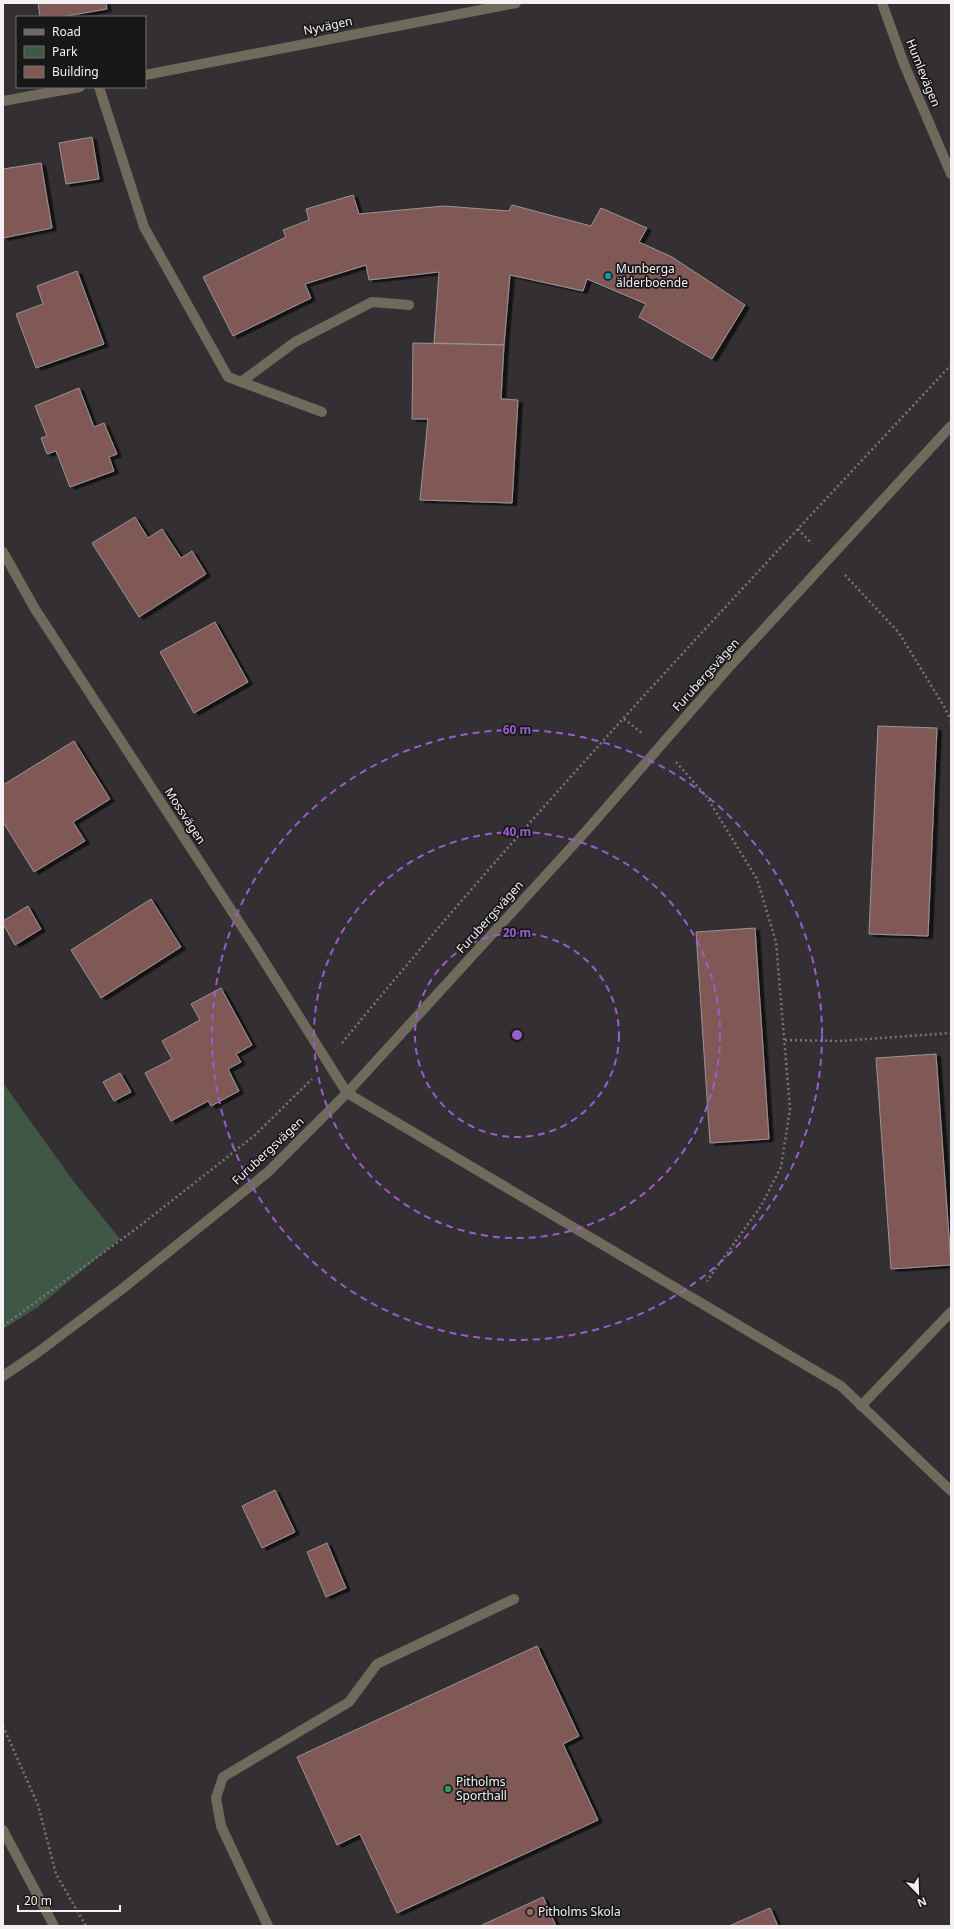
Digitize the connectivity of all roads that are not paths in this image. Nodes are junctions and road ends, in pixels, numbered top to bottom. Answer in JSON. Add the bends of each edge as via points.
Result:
{"nodes":[{"id":1,"x":516,"y":3,"type":"edge"},
{"id":2,"x":882,"y":3,"type":"edge"},
{"id":3,"x":146,"y":75,"type":"edge"},
{"id":4,"x":74,"y":88,"type":"edge"},
{"id":5,"x":99,"y":88,"type":"edge"},
{"id":6,"x":3,"y":101,"type":"edge"},
{"id":7,"x":951,"y":174,"type":"edge"},
{"id":8,"x":409,"y":305,"type":"dead end"},
{"id":9,"x":241,"y":382,"type":"junction"},
{"id":10,"x":322,"y":412,"type":"dead end"},
{"id":11,"x":951,"y":426,"type":"edge"},
{"id":12,"x":3,"y":552,"type":"edge"},
{"id":13,"x":347,"y":1093,"type":"junction"},
{"id":14,"x":951,"y":1312,"type":"edge"},
{"id":15,"x":3,"y":1376,"type":"edge"},
{"id":16,"x":862,"y":1406,"type":"junction"},
{"id":17,"x":951,"y":1491,"type":"edge"},
{"id":18,"x":514,"y":1599,"type":"dead end"},
{"id":19,"x":3,"y":1830,"type":"edge"},
{"id":20,"x":54,"y":1926,"type":"edge"},
{"id":21,"x":268,"y":1926,"type":"edge"}],
"edges":[{"from":1,"to":3,"type":"street","name":"Nyvägen"},
{"from":2,"to":7,"type":"street","name":"Humlevägen","via":[[904,64]]},
{"from":4,"to":6,"type":"street"},
{"from":5,"to":9,"type":"street","via":[[144,227],[228,377]]},
{"from":8,"to":9,"type":"street","via":[[372,302],[295,342]]},
{"from":9,"to":10,"type":"street"},
{"from":11,"to":13,"type":"street","name":"Furubergsvägen","via":[[730,666],[587,830]]},
{"from":12,"to":13,"type":"street","name":"Mossvägen","via":[[35,610],[250,938]]},
{"from":13,"to":15,"type":"street","name":"Furubergsvägen","via":[[268,1172],[122,1289]]},
{"from":13,"to":16,"type":"street","via":[[841,1386]]},
{"from":14,"to":16,"type":"street"},
{"from":16,"to":17,"type":"street"},
{"from":18,"to":21,"type":"street","via":[[377,1664],[349,1702],[223,1777],[216,1798],[221,1826]]},
{"from":19,"to":20,"type":"street"}]}
